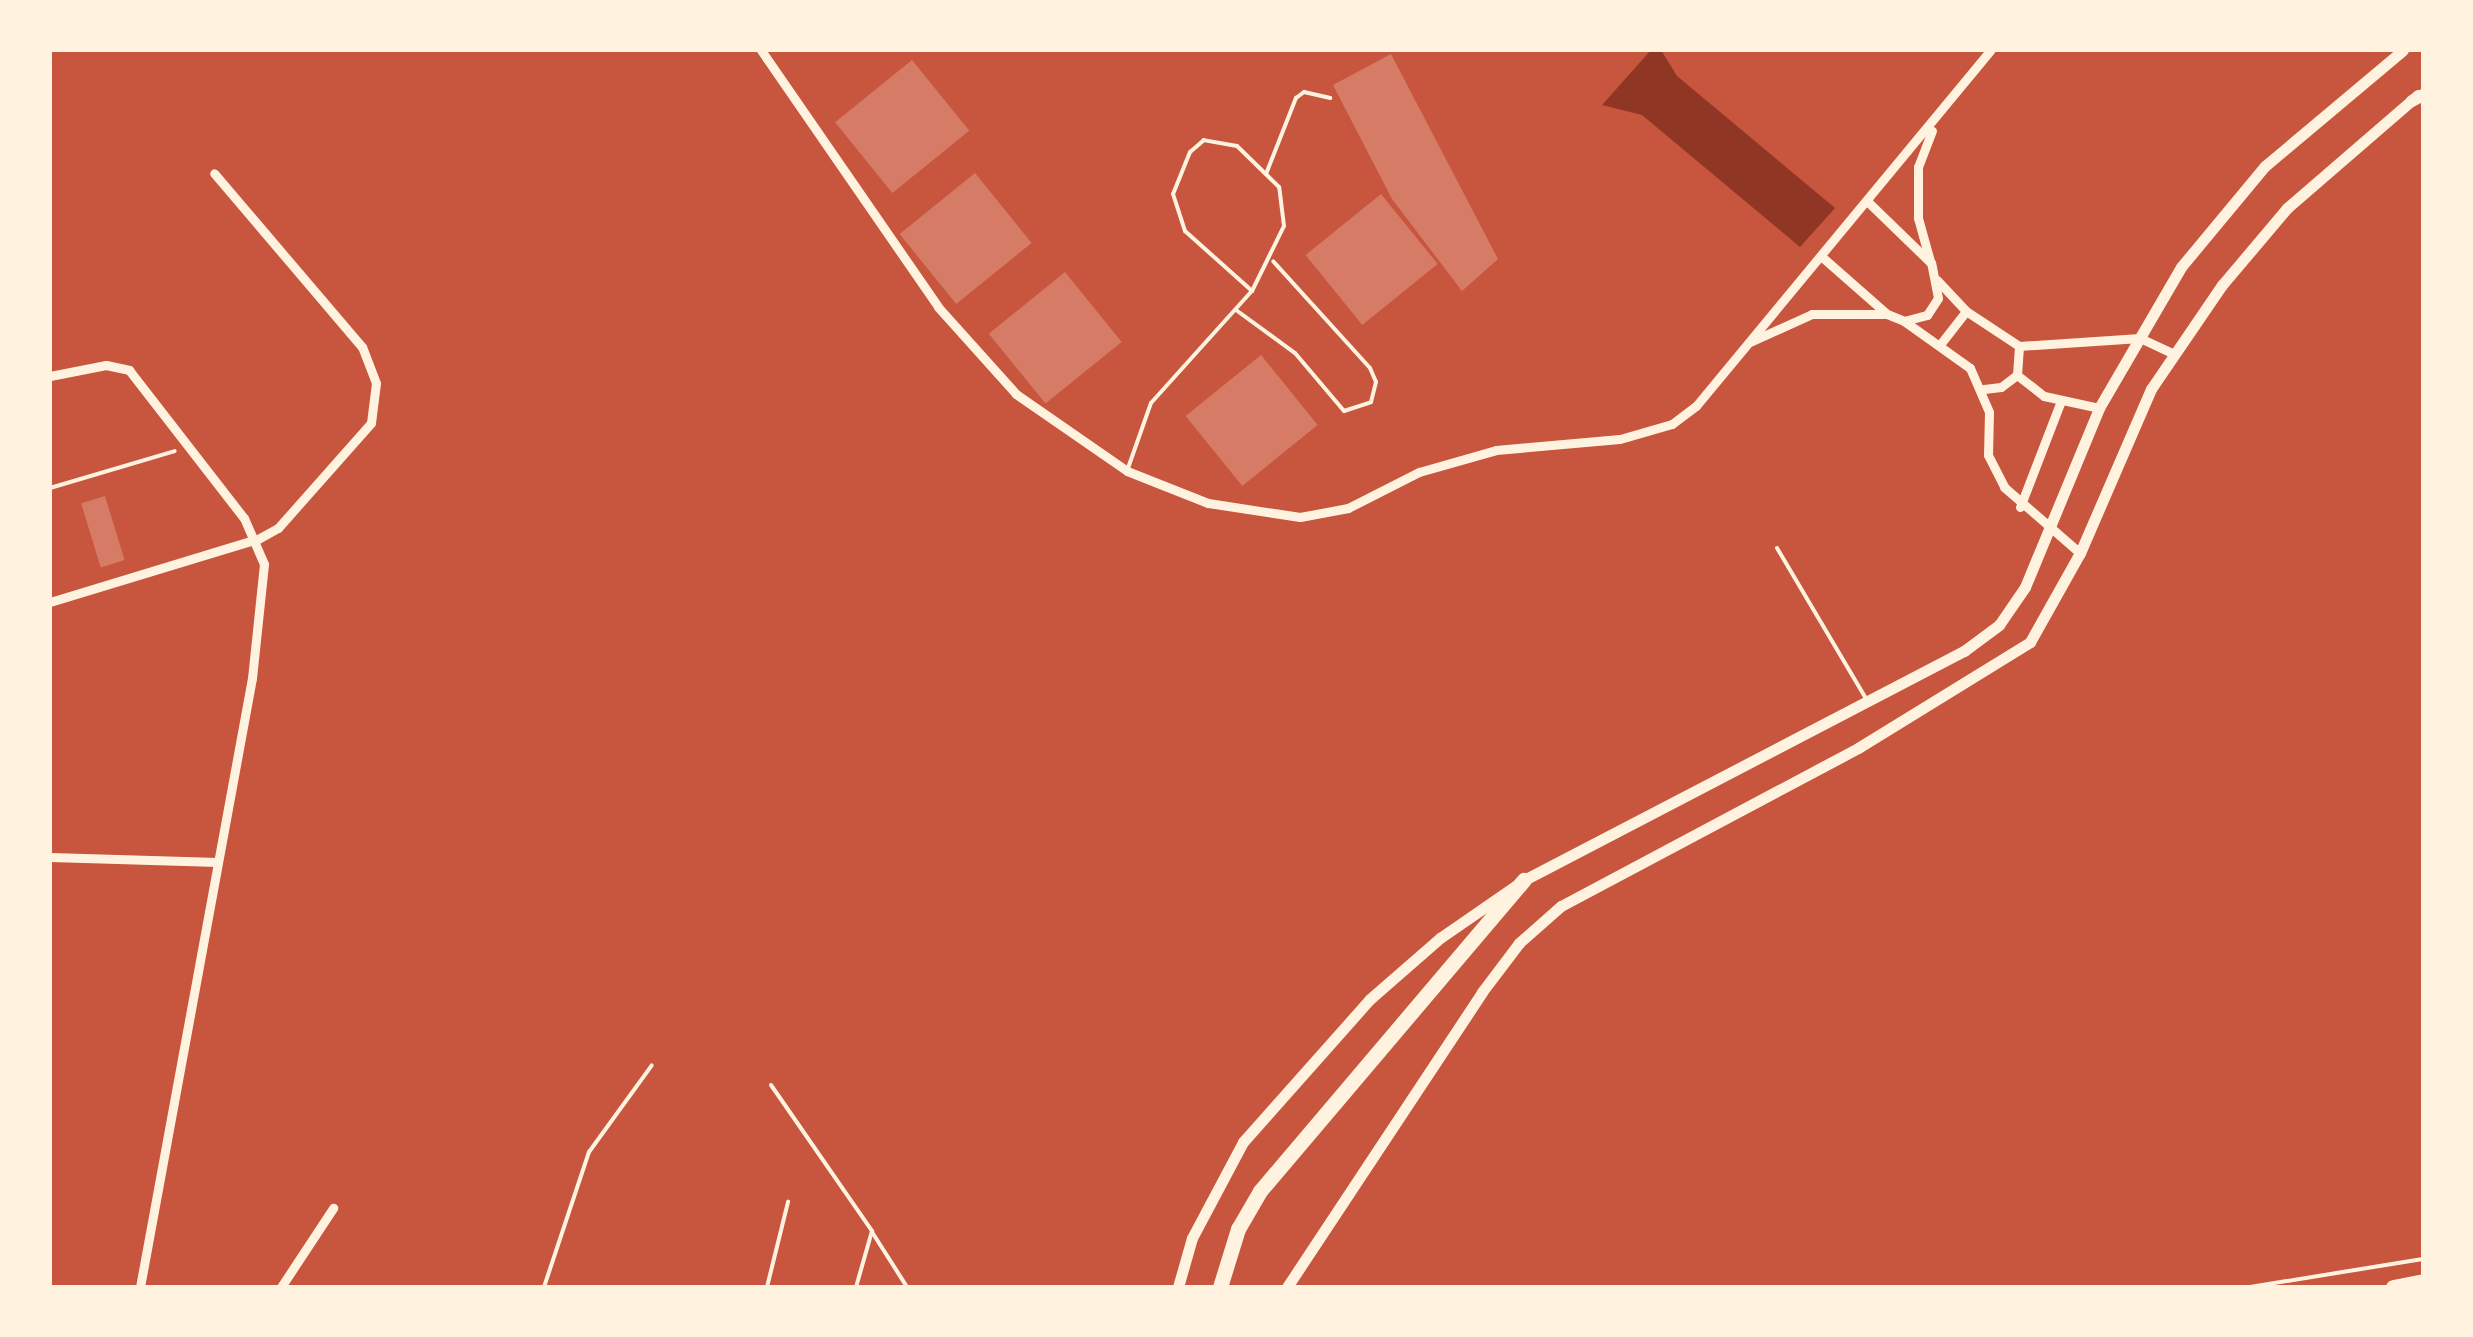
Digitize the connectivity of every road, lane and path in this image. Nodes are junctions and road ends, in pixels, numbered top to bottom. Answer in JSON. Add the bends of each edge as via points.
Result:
{"nodes":[{"id":1,"x":760,"y":50,"type":"edge"},
{"id":2,"x":1990,"y":50,"type":"edge"},
{"id":3,"x":2403,"y":50,"type":"edge"},
{"id":4,"x":2419,"y":96,"type":"edge"},
{"id":5,"x":1330,"y":98,"type":"dead end"},
{"id":6,"x":1936,"y":120,"type":"junction"},
{"id":7,"x":214,"y":173,"type":"dead end"},
{"id":8,"x":1266,"y":174,"type":"junction"},
{"id":9,"x":1868,"y":202,"type":"junction"},
{"id":10,"x":1821,"y":256,"type":"junction"},
{"id":11,"x":1272,"y":260,"type":"junction"},
{"id":12,"x":1931,"y":263,"type":"junction"},
{"id":13,"x":1938,"y":280,"type":"junction"},
{"id":14,"x":1252,"y":291,"type":"junction"},
{"id":15,"x":1236,"y":310,"type":"junction"},
{"id":16,"x":1966,"y":311,"type":"junction"},
{"id":17,"x":1887,"y":314,"type":"junction"},
{"id":18,"x":1904,"y":321,"type":"junction"},
{"id":19,"x":2140,"y":338,"type":"junction"},
{"id":20,"x":1942,"y":342,"type":"junction"},
{"id":21,"x":1743,"y":346,"type":"junction"},
{"id":22,"x":2019,"y":346,"type":"junction"},
{"id":23,"x":2176,"y":354,"type":"junction"},
{"id":24,"x":50,"y":376,"type":"edge"},
{"id":25,"x":2017,"y":376,"type":"junction"},
{"id":26,"x":1984,"y":389,"type":"junction"},
{"id":27,"x":2061,"y":401,"type":"junction"},
{"id":28,"x":2098,"y":408,"type":"junction"},
{"id":29,"x":189,"y":447,"type":"junction"},
{"id":30,"x":1127,"y":472,"type":"junction"},
{"id":31,"x":50,"y":488,"type":"edge"},
{"id":32,"x":2020,"y":507,"type":"junction"},
{"id":33,"x":2046,"y":527,"type":"junction"},
{"id":34,"x":258,"y":540,"type":"junction"},
{"id":35,"x":1777,"y":548,"type":"dead end"},
{"id":36,"x":2080,"y":552,"type":"junction"},
{"id":37,"x":50,"y":602,"type":"edge"},
{"id":38,"x":1868,"y":701,"type":"junction"},
{"id":39,"x":50,"y":857,"type":"edge"},
{"id":40,"x":218,"y":862,"type":"junction"},
{"id":41,"x":1524,"y":880,"type":"junction"},
{"id":42,"x":652,"y":1065,"type":"dead end"},
{"id":43,"x":771,"y":1086,"type":"dead end"},
{"id":44,"x":788,"y":1202,"type":"dead end"},
{"id":45,"x":333,"y":1208,"type":"dead end"},
{"id":46,"x":872,"y":1231,"type":"junction"},
{"id":47,"x":2423,"y":1258,"type":"edge"},
{"id":48,"x":1179,"y":1281,"type":"edge"},
{"id":49,"x":2423,"y":1281,"type":"edge"},
{"id":50,"x":140,"y":1287,"type":"edge"},
{"id":51,"x":281,"y":1287,"type":"edge"},
{"id":52,"x":544,"y":1287,"type":"edge"},
{"id":53,"x":767,"y":1287,"type":"edge"},
{"id":54,"x":856,"y":1287,"type":"edge"},
{"id":55,"x":907,"y":1287,"type":"edge"},
{"id":56,"x":1191,"y":1287,"type":"edge"},
{"id":57,"x":1220,"y":1287,"type":"edge"},
{"id":58,"x":1287,"y":1287,"type":"edge"},
{"id":59,"x":2250,"y":1287,"type":"edge"},
{"id":60,"x":2392,"y":1287,"type":"edge"}],
"edges":[{"from":1,"to":30,"type":"street","via":[[938,307],[1016,394]]},
{"from":2,"to":6,"type":"street"},
{"from":3,"to":19,"type":"main road","via":[[2240,192],[2181,267]]},
{"from":4,"to":23,"type":"main road","via":[[2288,208],[2222,284]]},
{"from":5,"to":8,"type":"lane","via":[[1304,92],[1296,98]]},
{"from":6,"to":9,"type":"street"},
{"from":6,"to":12,"type":"street","via":[[1918,167],[1918,218]]},
{"from":7,"to":34,"type":"street","via":[[362,347],[376,383],[372,423],[345,459]]},
{"from":8,"to":11,"type":"lane","via":[[1286,207]]},
{"from":8,"to":14,"type":"lane","via":[[1237,146],[1204,140],[1190,152],[1173,194],[1185,230]]},
{"from":9,"to":10,"type":"street"},
{"from":9,"to":12,"type":"street"},
{"from":10,"to":17,"type":"street"},
{"from":10,"to":21,"type":"street"},
{"from":11,"to":14,"type":"lane"},
{"from":11,"to":15,"type":"lane","via":[[1370,368],[1376,382],[1371,402],[1344,411],[1295,352]]},
{"from":12,"to":13,"type":"street"},
{"from":13,"to":16,"type":"street"},
{"from":13,"to":18,"type":"street","via":[[1938,298],[1927,315]]},
{"from":14,"to":15,"type":"lane"},
{"from":15,"to":30,"type":"lane","via":[[1151,403]]},
{"from":16,"to":20,"type":"street"},
{"from":16,"to":22,"type":"street"},
{"from":17,"to":18,"type":"street"},
{"from":17,"to":21,"type":"street","via":[[1812,314]]},
{"from":18,"to":20,"type":"street"},
{"from":19,"to":22,"type":"street"},
{"from":19,"to":23,"type":"street"},
{"from":19,"to":28,"type":"main road"},
{"from":20,"to":26,"type":"street"},
{"from":21,"to":30,"type":"street","via":[[1696,406],[1651,434],[1496,450],[1420,472],[1348,508],[1300,517],[1250,514]]},
{"from":22,"to":25,"type":"street"},
{"from":23,"to":36,"type":"main road","via":[[2122,450]]},
{"from":24,"to":29,"type":"street","via":[[106,365],[129,370]]},
{"from":25,"to":26,"type":"street","via":[[2001,388]]},
{"from":25,"to":27,"type":"street"},
{"from":26,"to":32,"type":"street","via":[[1988,455]]},
{"from":27,"to":28,"type":"street"},
{"from":27,"to":32,"type":"street"},
{"from":28,"to":33,"type":"main road"},
{"from":29,"to":31,"type":"path"},
{"from":29,"to":34,"type":"street"},
{"from":32,"to":33,"type":"street"},
{"from":33,"to":36,"type":"street"},
{"from":33,"to":38,"type":"main road","via":[[2025,588],[1999,624],[1964,651]]},
{"from":34,"to":37,"type":"street"},
{"from":34,"to":40,"type":"street","via":[[264,597]]},
{"from":35,"to":38,"type":"lane"},
{"from":36,"to":58,"type":"main road","via":[[2042,627],[1997,668],[1585,890],[1518,943]]},
{"from":38,"to":41,"type":"main road"},
{"from":39,"to":40,"type":"street"},
{"from":40,"to":50,"type":"street"},
{"from":41,"to":48,"type":"main road","via":[[1440,938],[1370,999],[1244,1142],[1192,1238]]},
{"from":41,"to":57,"type":"highway","via":[[1251,1203]]},
{"from":42,"to":52,"type":"lane","via":[[589,1152]]},
{"from":43,"to":46,"type":"lane"},
{"from":44,"to":53,"type":"lane"},
{"from":45,"to":51,"type":"street"},
{"from":46,"to":54,"type":"lane"},
{"from":46,"to":55,"type":"lane"},
{"from":47,"to":59,"type":"path"},
{"from":48,"to":56,"type":"main road"},
{"from":49,"to":60,"type":"highway"}]}
